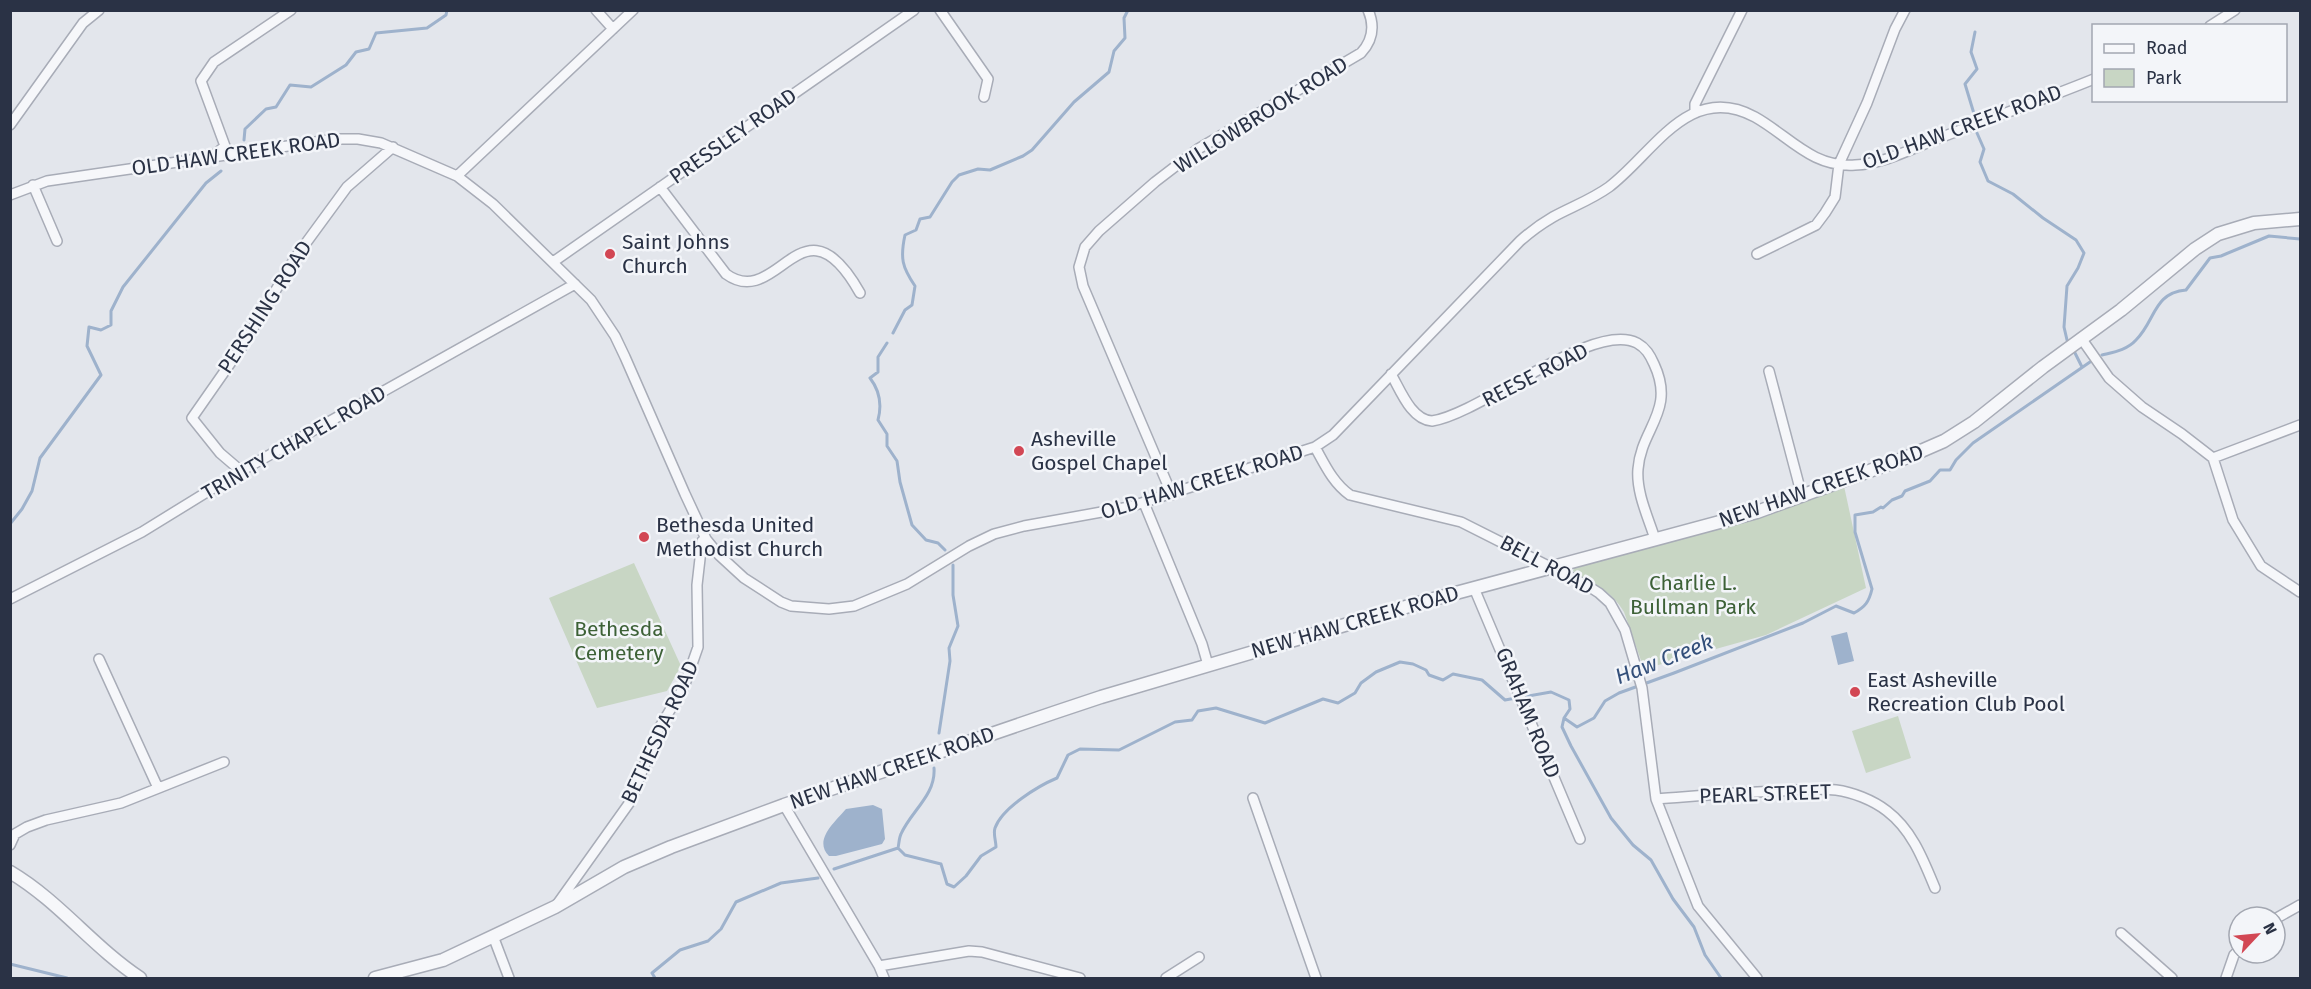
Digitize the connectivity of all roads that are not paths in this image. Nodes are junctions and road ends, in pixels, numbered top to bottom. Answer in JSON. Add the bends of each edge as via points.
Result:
{"nodes":[{"id":1,"x":99,"y":10,"type":"edge"},
{"id":2,"x":291,"y":10,"type":"edge"},
{"id":3,"x":596,"y":10,"type":"edge"},
{"id":4,"x":633,"y":10,"type":"edge"},
{"id":5,"x":914,"y":10,"type":"edge"},
{"id":6,"x":939,"y":10,"type":"edge"},
{"id":7,"x":1368,"y":10,"type":"edge"},
{"id":8,"x":1742,"y":10,"type":"edge"},
{"id":9,"x":1905,"y":10,"type":"edge"},
{"id":10,"x":2235,"y":10,"type":"edge"},
{"id":11,"x":2213,"y":24,"type":"edge"},
{"id":12,"x":613,"y":29,"type":"junction"},
{"id":13,"x":2092,"y":80,"type":"edge"},
{"id":14,"x":984,"y":96,"type":"dead end"},
{"id":15,"x":1695,"y":112,"type":"junction"},
{"id":16,"x":10,"y":125,"type":"edge"},
{"id":17,"x":393,"y":147,"type":"junction"},
{"id":18,"x":212,"y":157,"type":"junction"},
{"id":19,"x":1839,"y":164,"type":"junction"},
{"id":20,"x":457,"y":176,"type":"junction"},
{"id":21,"x":33,"y":185,"type":"junction"},
{"id":22,"x":660,"y":187,"type":"junction"},
{"id":23,"x":10,"y":195,"type":"edge"},
{"id":24,"x":2301,"y":219,"type":"edge"},
{"id":25,"x":57,"y":241,"type":"dead end"},
{"id":26,"x":1757,"y":254,"type":"dead end"},
{"id":27,"x":553,"y":262,"type":"junction"},
{"id":28,"x":575,"y":284,"type":"junction"},
{"id":29,"x":860,"y":293,"type":"dead end"},
{"id":30,"x":2081,"y":338,"type":"junction"},
{"id":31,"x":1769,"y":371,"type":"dead end"},
{"id":32,"x":1391,"y":374,"type":"junction"},
{"id":33,"x":2301,"y":425,"type":"edge"},
{"id":34,"x":1315,"y":447,"type":"junction"},
{"id":35,"x":2212,"y":458,"type":"junction"},
{"id":36,"x":241,"y":471,"type":"junction"},
{"id":37,"x":1172,"y":495,"type":"junction"},
{"id":38,"x":1802,"y":496,"type":"junction"},
{"id":39,"x":1144,"y":503,"type":"junction"},
{"id":40,"x":706,"y":539,"type":"junction"},
{"id":41,"x":1655,"y":539,"type":"junction"},
{"id":42,"x":1550,"y":568,"type":"junction"},
{"id":43,"x":1474,"y":588,"type":"junction"},
{"id":44,"x":2301,"y":592,"type":"edge"},
{"id":45,"x":10,"y":599,"type":"edge"},
{"id":46,"x":99,"y":658,"type":"dead end"},
{"id":47,"x":1208,"y":665,"type":"junction"},
{"id":48,"x":224,"y":762,"type":"dead end"},
{"id":49,"x":158,"y":788,"type":"junction"},
{"id":50,"x":1253,"y":798,"type":"dead end"},
{"id":51,"x":1656,"y":799,"type":"junction"},
{"id":52,"x":784,"y":805,"type":"junction"},
{"id":53,"x":1580,"y":839,"type":"dead end"},
{"id":54,"x":10,"y":844,"type":"edge"},
{"id":55,"x":10,"y":872,"type":"edge"},
{"id":56,"x":1935,"y":888,"type":"dead end"},
{"id":57,"x":2301,"y":905,"type":"edge"},
{"id":58,"x":555,"y":908,"type":"junction"},
{"id":59,"x":2287,"y":913,"type":"edge"},
{"id":60,"x":2121,"y":933,"type":"dead end"},
{"id":61,"x":493,"y":936,"type":"junction"},
{"id":62,"x":1199,"y":957,"type":"dead end"},
{"id":63,"x":879,"y":966,"type":"junction"},
{"id":64,"x":140,"y":978,"type":"edge"},
{"id":65,"x":375,"y":978,"type":"edge"},
{"id":66,"x":509,"y":978,"type":"edge"},
{"id":67,"x":884,"y":978,"type":"edge"},
{"id":68,"x":1080,"y":978,"type":"edge"},
{"id":69,"x":1166,"y":978,"type":"edge"},
{"id":70,"x":1316,"y":978,"type":"edge"},
{"id":71,"x":1757,"y":978,"type":"edge"},
{"id":72,"x":2172,"y":978,"type":"edge"}],
"edges":[{"from":1,"to":16,"type":"street","via":[[83,23]]},
{"from":2,"to":18,"type":"street","via":[[214,62],[201,81],[225,146]]},
{"from":3,"to":12,"type":"street"},
{"from":4,"to":12,"type":"street"},
{"from":5,"to":22,"type":"street","name":"PRESSLEY ROAD"},
{"from":6,"to":14,"type":"street","via":[[988,79]]},
{"from":7,"to":37,"type":"street","name":"WILLOWBROOK ROAD","via":[[1372,36],[1361,53],[1185,159],[1085,247],[1079,267],[1083,286]]},
{"from":8,"to":15,"type":"street","via":[[1695,104]]},
{"from":9,"to":19,"type":"street"},
{"from":10,"to":11,"type":"street"},
{"from":12,"to":20,"type":"street"},
{"from":13,"to":19,"type":"street","name":"OLD HAW CREEK ROAD","via":[[1895,155],[1866,164]]},
{"from":15,"to":19,"type":"street","name":"OLD HAW CREEK ROAD","via":[[1714,108],[1744,112],[1811,156]]},
{"from":15,"to":32,"type":"street","name":"OLD HAW CREEK ROAD","via":[[1665,133],[1609,187],[1553,217],[1520,241]]},
{"from":17,"to":18,"type":"street","name":"OLD HAW CREEK ROAD","via":[[368,140],[336,139]]},
{"from":17,"to":20,"type":"street","name":"OLD HAW CREEK ROAD"},
{"from":17,"to":36,"type":"street","name":"PERSHING ROAD","via":[[347,187],[295,258],[243,345],[192,418],[220,453]]},
{"from":18,"to":21,"type":"street","name":"OLD HAW CREEK ROAD"},
{"from":19,"to":26,"type":"street","via":[[1835,196],[1816,225]]},
{"from":20,"to":27,"type":"street","name":"OLD HAW CREEK ROAD","via":[[493,204]]},
{"from":21,"to":23,"type":"street","name":"OLD HAW CREEK ROAD"},
{"from":21,"to":25,"type":"street"},
{"from":22,"to":27,"type":"street","name":"PRESSLEY ROAD"},
{"from":22,"to":29,"type":"street","via":[[734,280],[771,275],[808,249],[839,263]]},
{"from":24,"to":30,"type":"street","name":"NEW HAW CREEK ROAD","via":[[2254,223],[2218,234]]},
{"from":27,"to":28,"type":"street","name":"OLD HAW CREEK ROAD"},
{"from":28,"to":36,"type":"street","name":"TRINITY CHAPEL ROAD"},
{"from":28,"to":40,"type":"street","name":"OLD HAW CREEK ROAD","via":[[615,336]]},
{"from":30,"to":35,"type":"street","via":[[2109,378]]},
{"from":30,"to":38,"type":"street","name":"NEW HAW CREEK ROAD","via":[[1944,441]]},
{"from":31,"to":38,"type":"street"},
{"from":32,"to":34,"type":"street","name":"OLD HAW CREEK ROAD","via":[[1333,435]]},
{"from":32,"to":41,"type":"street","name":"REESE ROAD","via":[[1417,414],[1432,421],[1468,409],[1531,372],[1597,344],[1617,339],[1639,344],[1650,355],[1661,383],[1659,411],[1637,472]]},
{"from":33,"to":35,"type":"street"},
{"from":34,"to":37,"type":"street","name":"OLD HAW CREEK ROAD"},
{"from":34,"to":42,"type":"street","name":"BELL ROAD","via":[[1331,477],[1350,495],[1461,522]]},
{"from":35,"to":44,"type":"street","via":[[2233,520],[2261,566]]},
{"from":36,"to":45,"type":"street","name":"TRINITY CHAPEL ROAD","via":[[142,532]]},
{"from":37,"to":39,"type":"street","name":"OLD HAW CREEK ROAD"},
{"from":38,"to":41,"type":"street","name":"NEW HAW CREEK ROAD"},
{"from":39,"to":40,"type":"street","name":"OLD HAW CREEK ROAD","via":[[994,534],[907,584],[854,606],[838,608],[781,602],[744,578]]},
{"from":39,"to":47,"type":"street"},
{"from":40,"to":58,"type":"street","name":"BETHESDA ROAD","via":[[702,541],[697,585],[698,647],[684,687],[658,730],[630,802]]},
{"from":41,"to":42,"type":"street","name":"NEW HAW CREEK ROAD"},
{"from":42,"to":43,"type":"street","name":"NEW HAW CREEK ROAD"},
{"from":42,"to":51,"type":"street","name":"BELL ROAD","via":[[1599,593],[1623,625],[1641,684]]},
{"from":43,"to":47,"type":"street","name":"NEW HAW CREEK ROAD"},
{"from":43,"to":53,"type":"street","name":"GRAHAM ROAD"},
{"from":46,"to":49,"type":"street"},
{"from":47,"to":52,"type":"street","name":"NEW HAW CREEK ROAD","via":[[1101,697]]},
{"from":48,"to":49,"type":"street"},
{"from":49,"to":54,"type":"street","via":[[121,803],[27,827],[15,834]]},
{"from":50,"to":70,"type":"street"},
{"from":51,"to":56,"type":"street","name":"PEARL STREET","via":[[1796,790],[1836,790],[1861,797],[1886,810],[1905,829]]},
{"from":51,"to":71,"type":"street","name":"BELL ROAD","via":[[1698,906]]},
{"from":52,"to":58,"type":"street","name":"NEW HAW CREEK ROAD","via":[[624,867]]},
{"from":52,"to":63,"type":"street"},
{"from":55,"to":64,"type":"street","via":[[40,892],[115,961]]},
{"from":57,"to":59,"type":"street"},
{"from":58,"to":61,"type":"street","name":"NEW HAW CREEK ROAD"},
{"from":60,"to":72,"type":"street"},
{"from":61,"to":65,"type":"street","name":"NEW HAW CREEK ROAD","via":[[443,960]]},
{"from":61,"to":66,"type":"street"},
{"from":62,"to":69,"type":"street"},
{"from":63,"to":67,"type":"street"},
{"from":63,"to":68,"type":"street","via":[[969,951]]}]}
